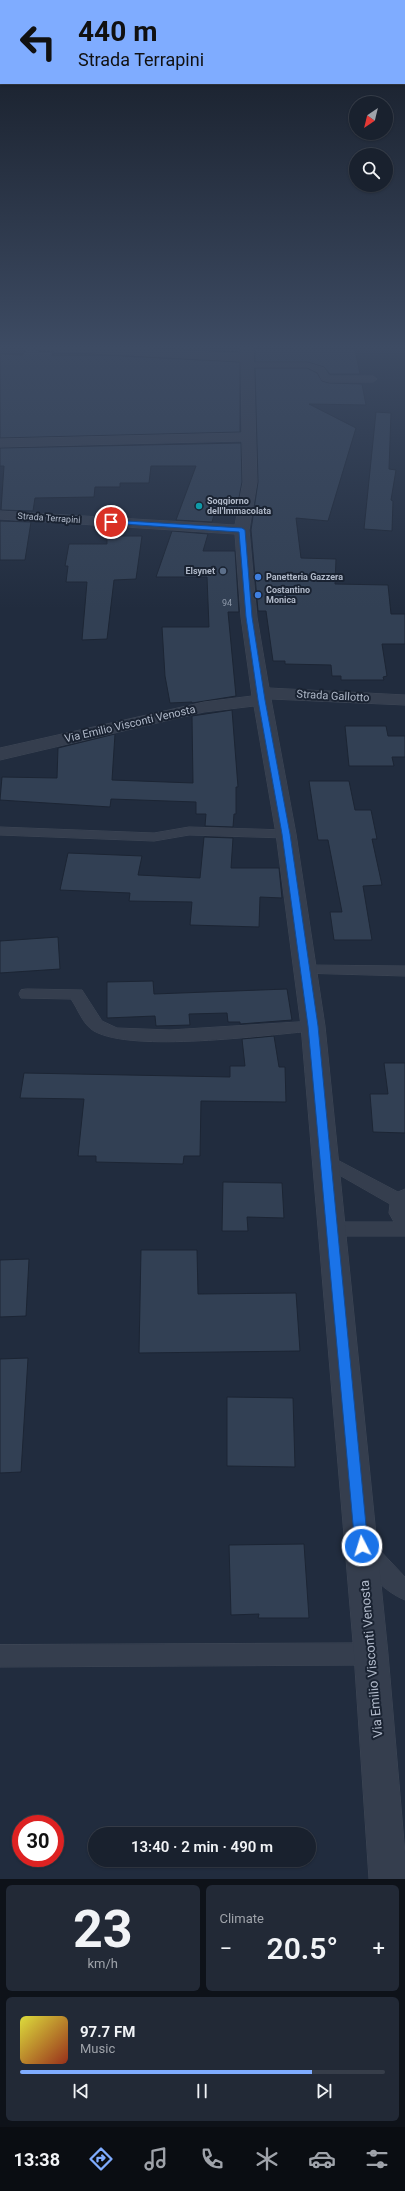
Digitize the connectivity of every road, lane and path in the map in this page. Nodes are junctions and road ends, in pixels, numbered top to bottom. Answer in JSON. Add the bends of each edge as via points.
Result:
{"nodes":[{"id":1,"x":250,"y":434,"type":"edge"},
{"id":2,"x":250,"y":437,"type":"junction"},
{"id":3,"x":0,"y":443,"type":"edge"},
{"id":4,"x":0,"y":515,"type":"edge"},
{"id":5,"x":242,"y":530,"type":"junction"},
{"id":6,"x":261,"y":697,"type":"junction"},
{"id":7,"x":405,"y":700,"type":"edge"},
{"id":8,"x":0,"y":754,"type":"edge"},
{"id":9,"x":0,"y":831,"type":"edge"},
{"id":10,"x":286,"y":834,"type":"junction"},
{"id":11,"x":305,"y":970,"type":"junction"},
{"id":12,"x":405,"y":971,"type":"edge"},
{"id":13,"x":27,"y":994,"type":"dead end"},
{"id":14,"x":313,"y":1026,"type":"junction"},
{"id":15,"x":326,"y":1160,"type":"junction"},
{"id":16,"x":402,"y":1198,"type":"edge"},
{"id":17,"x":405,"y":1224,"type":"edge"},
{"id":18,"x":332,"y":1229,"type":"junction"},
{"id":19,"x":405,"y":1229,"type":"edge"},
{"id":20,"x":362,"y":1546,"type":"junction"},
{"id":21,"x":405,"y":1589,"type":"edge"},
{"id":22,"x":371,"y":1654,"type":"junction"},
{"id":23,"x":0,"y":1656,"type":"edge"},
{"id":24,"x":388,"y":1879,"type":"edge"}],
"edges":[{"from":1,"to":2,"type":"street","name":"Via Emilio Visconti Venosta"},
{"from":2,"to":3,"type":"street"},
{"from":2,"to":5,"type":"street","name":"Via Emilio Visconti Venosta","via":[[250,482]]},
{"from":4,"to":5,"type":"street","name":"Strada Terrapini"},
{"from":5,"to":6,"type":"street","name":"Via Emilio Visconti Venosta","via":[[249,617]]},
{"from":6,"to":7,"type":"street","name":"Strada Gallotto"},
{"from":6,"to":8,"type":"street","name":"Via Emilio Visconti Venosta","via":[[204,707]]},
{"from":6,"to":10,"type":"street","name":"Via Emilio Visconti Venosta"},
{"from":9,"to":10,"type":"lane","via":[[154,837],[189,831]]},
{"from":10,"to":11,"type":"street","name":"Via Emilio Visconti Venosta"},
{"from":11,"to":12,"type":"lane"},
{"from":11,"to":14,"type":"street","name":"Via Emilio Visconti Venosta"},
{"from":13,"to":14,"type":"lane","via":[[76,994],[92,1022],[113,1033],[162,1035]]},
{"from":14,"to":15,"type":"street","name":"Via Emilio Visconti Venosta"},
{"from":15,"to":16,"type":"lane"},
{"from":15,"to":18,"type":"street","name":"Via Emilio Visconti Venosta"},
{"from":16,"to":17,"type":"lane","via":[[398,1213]]},
{"from":18,"to":19,"type":"lane"},
{"from":18,"to":20,"type":"street","name":"Via Emilio Visconti Venosta"},
{"from":20,"to":21,"type":"lane","via":[[395,1583]]},
{"from":20,"to":22,"type":"street","name":"Via Emilio Visconti Venosta"},
{"from":22,"to":23,"type":"lane"},
{"from":22,"to":24,"type":"street","name":"Via Emilio Visconti Venosta"}]}
